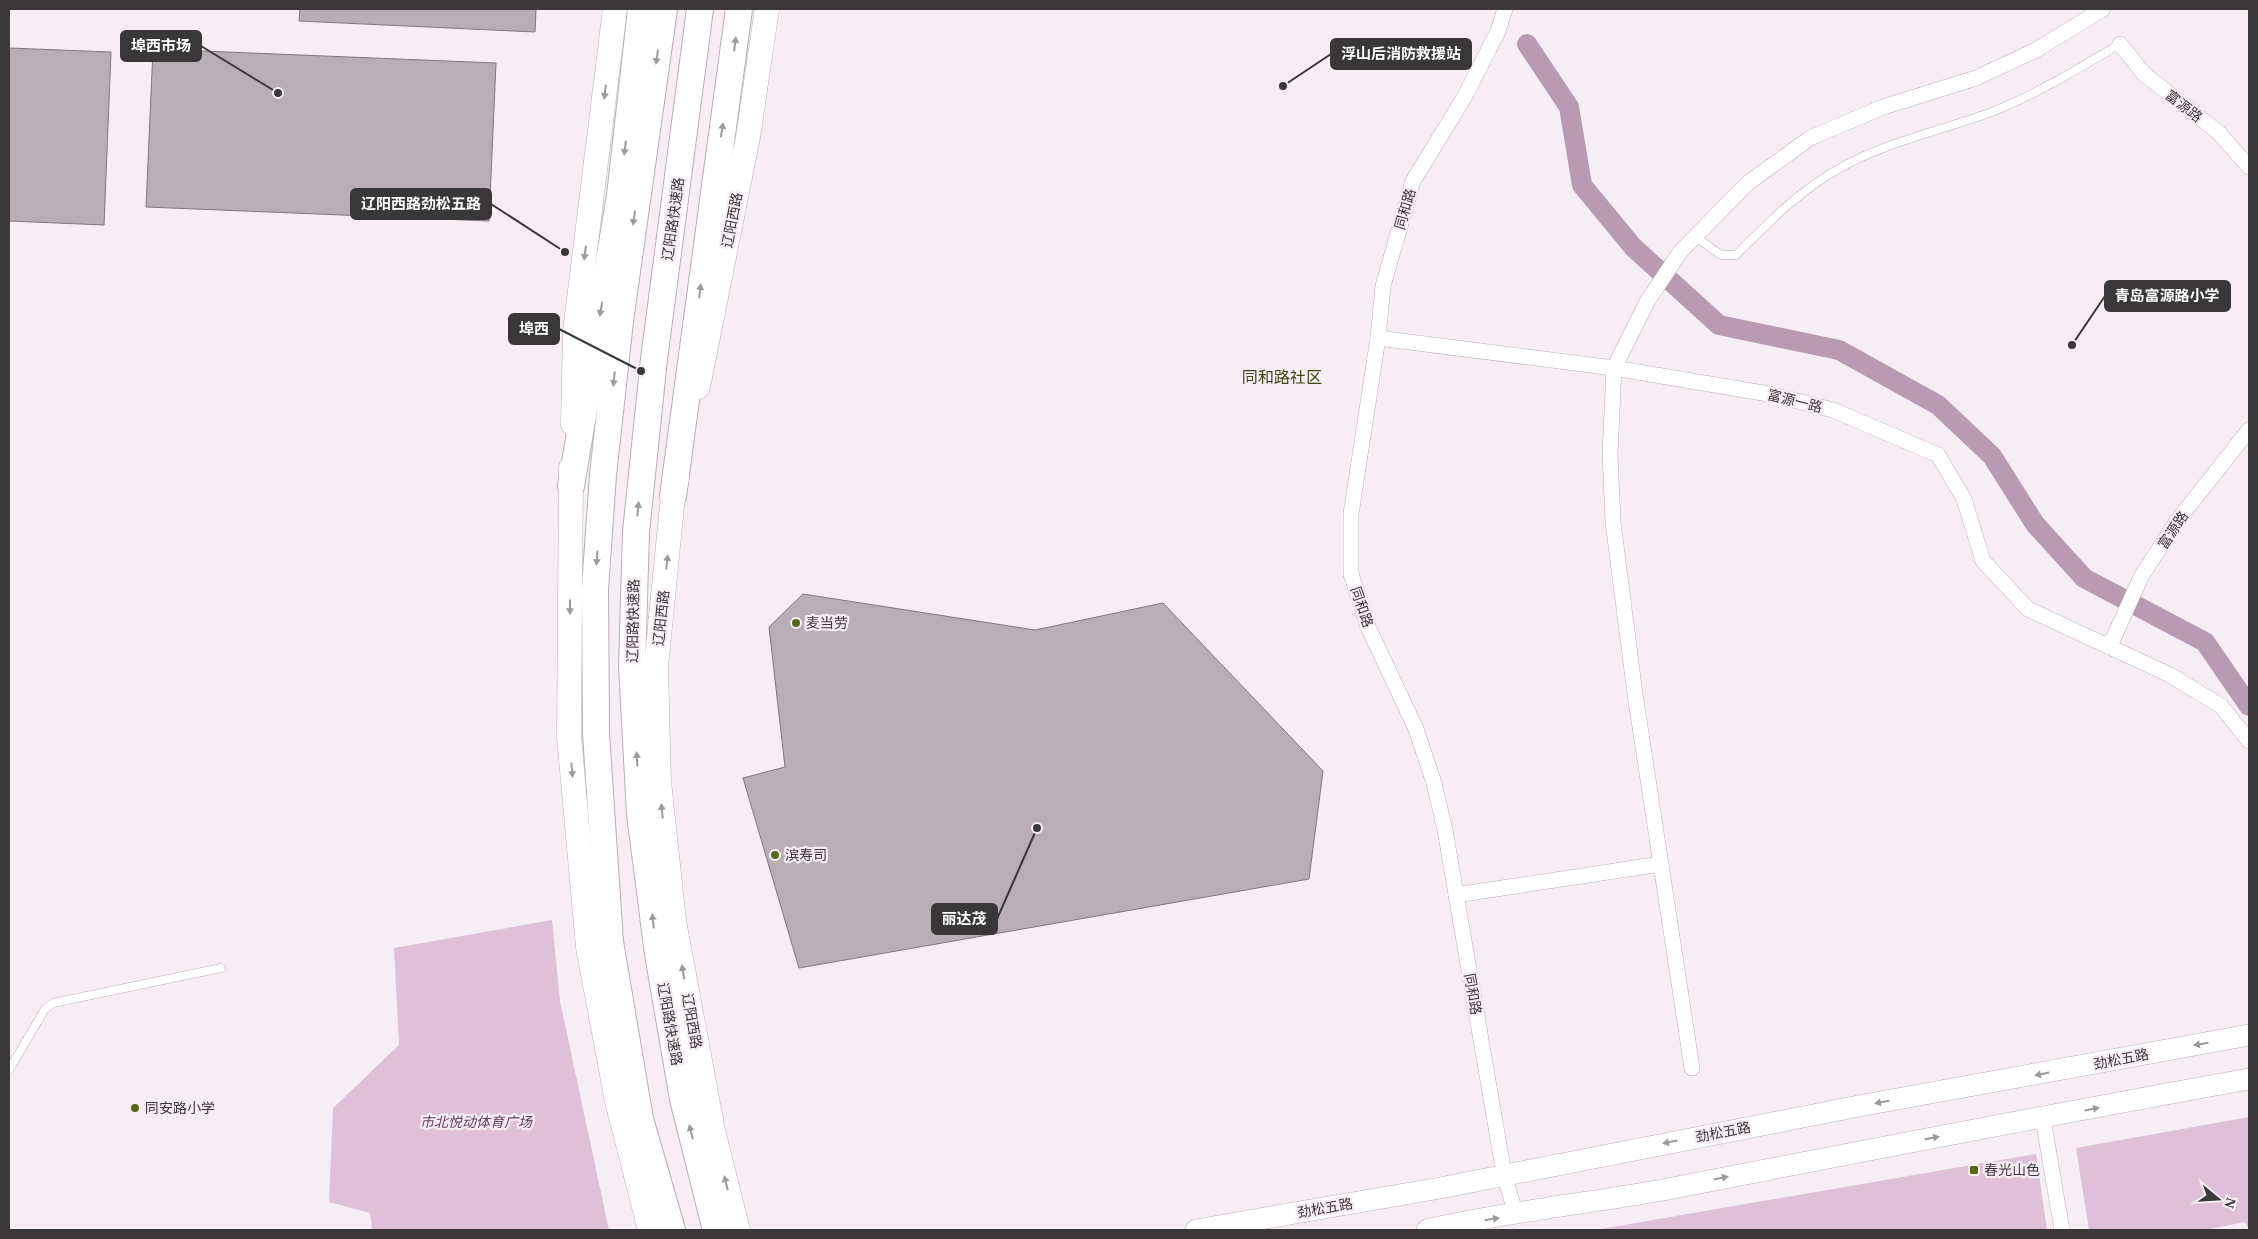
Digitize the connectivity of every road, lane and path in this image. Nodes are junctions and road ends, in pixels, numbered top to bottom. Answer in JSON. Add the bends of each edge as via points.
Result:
{"nodes":[{"id":1,"x":615,"y":9,"type":"edge"},
{"id":2,"x":642,"y":9,"type":"edge"},
{"id":3,"x":664,"y":9,"type":"edge"},
{"id":4,"x":700,"y":9,"type":"edge"},
{"id":5,"x":739,"y":9,"type":"edge"},
{"id":6,"x":767,"y":9,"type":"edge"},
{"id":7,"x":1506,"y":9,"type":"edge"},
{"id":8,"x":2103,"y":9,"type":"edge"},
{"id":9,"x":2089,"y":13,"type":"edge"},
{"id":10,"x":2120,"y":44,"type":"joint"},
{"id":11,"x":2249,"y":168,"type":"edge"},
{"id":12,"x":1694,"y":236,"type":"junction"},
{"id":13,"x":1378,"y":338,"type":"junction"},
{"id":14,"x":1614,"y":368,"type":"junction"},
{"id":15,"x":2249,"y":430,"type":"edge"},
{"id":16,"x":571,"y":486,"type":"junction"},
{"id":17,"x":673,"y":496,"type":"junction"},
{"id":18,"x":2110,"y":643,"type":"junction"},
{"id":19,"x":2249,"y":741,"type":"edge"},
{"id":20,"x":1661,"y":864,"type":"junction"},
{"id":21,"x":1456,"y":895,"type":"junction"},
{"id":22,"x":221,"y":968,"type":"dead end"},
{"id":23,"x":2249,"y":1035,"type":"edge"},
{"id":24,"x":1692,"y":1068,"type":"dead end"},
{"id":25,"x":9,"y":1070,"type":"edge"},
{"id":26,"x":2249,"y":1080,"type":"edge"},
{"id":27,"x":2043,"y":1119,"type":"junction"},
{"id":28,"x":1504,"y":1174,"type":"junction"},
{"id":29,"x":1516,"y":1215,"type":"junction"},
{"id":30,"x":650,"y":1230,"type":"edge"},
{"id":31,"x":672,"y":1230,"type":"edge"},
{"id":32,"x":716,"y":1230,"type":"edge"},
{"id":33,"x":738,"y":1230,"type":"edge"},
{"id":34,"x":1196,"y":1230,"type":"edge"},
{"id":35,"x":1427,"y":1230,"type":"edge"},
{"id":36,"x":2062,"y":1230,"type":"edge"}],
"edges":[{"from":1,"to":16,"type":"main road","one_way":true,"via":[[575,331]]},
{"from":2,"to":16,"type":"highway","one_way":true,"via":[[620,196]]},
{"from":3,"to":31,"type":"highway","one_way":true,"via":[[620,321],[594,589],[596,733],[610,942],[640,1119]]},
{"from":32,"to":4,"type":"highway","name":"辽阳路快速路","one_way":true,"via":[[683,1099],[658,954],[640,814],[632,666],[639,503],[654,359]]},
{"from":17,"to":5,"type":"highway","one_way":true},
{"from":6,"to":17,"type":"main road","name":"辽阳西路","via":[[748,137],[711,332]]},
{"from":7,"to":13,"type":"street","name":"同和路","via":[[1465,96],[1413,181],[1383,286]]},
{"from":8,"to":9,"type":"street"},
{"from":9,"to":12,"type":"street","via":[[2036,50],[1976,78],[1883,107],[1810,138],[1748,183]]},
{"from":10,"to":11,"type":"street","name":"富源路","via":[[2144,74],[2218,132]]},
{"from":10,"to":12,"type":"lane","via":[[2040,90],[1990,112],[1887,146],[1840,168],[1788,203],[1736,255],[1721,255]]},
{"from":12,"to":14,"type":"street","via":[[1647,302]]},
{"from":13,"to":14,"type":"street","name":"富源一路"},
{"from":13,"to":21,"type":"street","name":"同和路","via":[[1351,514],[1352,574],[1369,629],[1416,729],[1434,783]]},
{"from":14,"to":18,"type":"street","name":"富源一路","via":[[1769,394],[1833,410],[1938,455],[1964,499],[1983,561],[2028,609]]},
{"from":14,"to":20,"type":"street","via":[[1610,454],[1613,522]]},
{"from":15,"to":18,"type":"street","name":"富源路","via":[[2177,521],[2142,577]]},
{"from":16,"to":30,"type":"main road","one_way":true,"via":[[569,736],[588,947],[617,1101]]},
{"from":33,"to":17,"type":"main road","name":"辽阳西路","one_way":true,"via":[[713,1131],[674,921],[659,782],[656,667]]},
{"from":18,"to":19,"type":"street","name":"富源一路","via":[[2221,706]]},
{"from":20,"to":21,"type":"street"},
{"from":20,"to":24,"type":"street"},
{"from":21,"to":28,"type":"street","name":"同和路"},
{"from":22,"to":25,"type":"lane","via":[[49,1005]]},
{"from":23,"to":28,"type":"main road","name":"劲松五路","one_way":true},
{"from":27,"to":26,"type":"main road","one_way":true},
{"from":29,"to":27,"type":"main road","one_way":true},
{"from":27,"to":36,"type":"street"},
{"from":28,"to":29,"type":"street","name":"同和路"},
{"from":28,"to":34,"type":"main road","name":"劲松五路"},
{"from":35,"to":29,"type":"main road","one_way":true}]}
